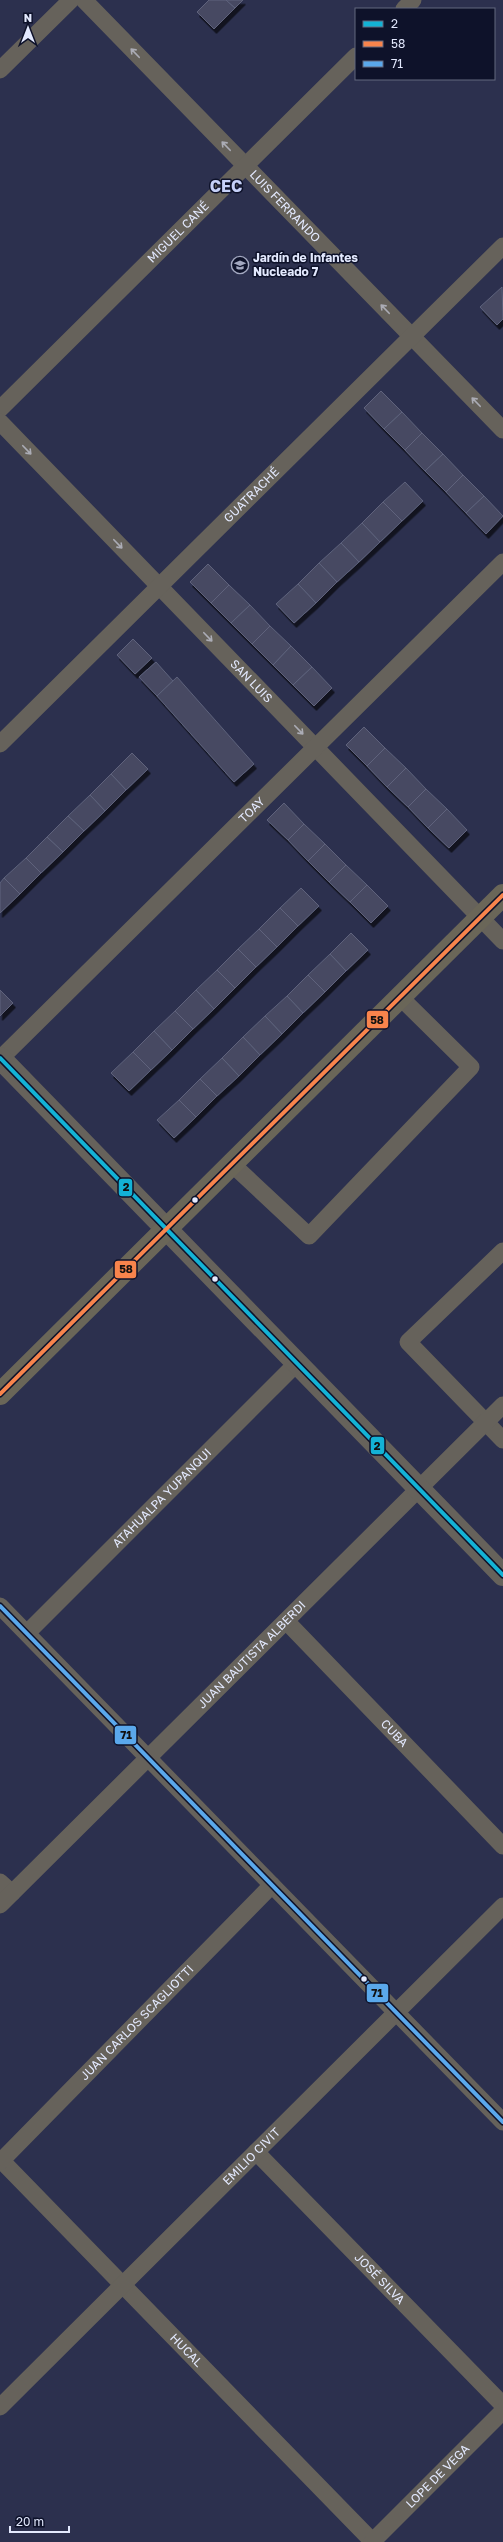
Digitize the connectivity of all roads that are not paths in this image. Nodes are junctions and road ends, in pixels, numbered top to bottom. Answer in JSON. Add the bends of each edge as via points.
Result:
{"nodes":[{"id":1,"x":71,"y":0,"type":"edge"},
{"id":2,"x":84,"y":0,"type":"edge"},
{"id":3,"x":413,"y":0,"type":"edge"},
{"id":4,"x":405,"y":8,"type":"edge"},
{"id":5,"x":355,"y":57,"type":"edge"},
{"id":6,"x":0,"y":70,"type":"edge"},
{"id":7,"x":245,"y":166,"type":"junction"},
{"id":8,"x":503,"y":246,"type":"edge"},
{"id":9,"x":412,"y":336,"type":"junction"},
{"id":10,"x":0,"y":409,"type":"edge"},
{"id":11,"x":0,"y":422,"type":"edge"},
{"id":12,"x":503,"y":430,"type":"edge"},
{"id":13,"x":503,"y":562,"type":"edge"},
{"id":14,"x":159,"y":586,"type":"junction"},
{"id":15,"x":0,"y":744,"type":"edge"},
{"id":16,"x":315,"y":748,"type":"junction"},
{"id":17,"x":503,"y":895,"type":"edge"},
{"id":18,"x":480,"y":918,"type":"junction"},
{"id":19,"x":503,"y":941,"type":"edge"},
{"id":20,"x":400,"y":997,"type":"junction"},
{"id":21,"x":0,"y":1059,"type":"edge"},
{"id":22,"x":232,"y":1164,"type":"junction"},
{"id":23,"x":166,"y":1229,"type":"junction"},
{"id":24,"x":503,"y":1251,"type":"edge"},
{"id":25,"x":297,"y":1363,"type":"junction"},
{"id":26,"x":0,"y":1394,"type":"edge"},
{"id":27,"x":503,"y":1404,"type":"edge"},
{"id":28,"x":485,"y":1422,"type":"junction"},
{"id":29,"x":503,"y":1440,"type":"edge"},
{"id":30,"x":419,"y":1488,"type":"junction"},
{"id":31,"x":503,"y":1575,"type":"edge"},
{"id":32,"x":0,"y":1606,"type":"edge"},
{"id":33,"x":286,"y":1621,"type":"junction"},
{"id":34,"x":27,"y":1633,"type":"junction"},
{"id":35,"x":148,"y":1758,"type":"junction"},
{"id":36,"x":503,"y":1846,"type":"edge"},
{"id":37,"x":272,"y":1885,"type":"junction"},
{"id":38,"x":4,"y":1893,"type":"edge"},
{"id":39,"x":503,"y":1906,"type":"edge"},
{"id":40,"x":396,"y":2013,"type":"junction"},
{"id":41,"x":503,"y":2122,"type":"edge"},
{"id":42,"x":256,"y":2152,"type":"junction"},
{"id":43,"x":1,"y":2160,"type":"edge"},
{"id":44,"x":122,"y":2285,"type":"junction"},
{"id":45,"x":503,"y":2405,"type":"edge"},
{"id":46,"x":0,"y":2407,"type":"edge"},
{"id":47,"x":503,"y":2411,"type":"edge"},
{"id":48,"x":372,"y":2542,"type":"edge"}],
"edges":[{"from":1,"to":6,"type":"street"},
{"from":7,"to":2,"type":"street","name":"LUIS FERRANDO","one_way":true},
{"from":3,"to":4,"type":"street"},
{"from":5,"to":7,"type":"street","name":"MIGUEL CANÉ"},
{"from":9,"to":7,"type":"street","name":"LUIS FERRANDO","one_way":true},
{"from":7,"to":10,"type":"street","name":"MIGUEL CANÉ"},
{"from":8,"to":9,"type":"street","name":"GUATRACHÉ"},
{"from":12,"to":9,"type":"street","name":"LUIS FERRANDO","one_way":true},
{"from":9,"to":14,"type":"street","name":"GUATRACHÉ"},
{"from":11,"to":14,"type":"street","name":"SAN LUIS","one_way":true},
{"from":13,"to":16,"type":"street","name":"TOAY"},
{"from":14,"to":15,"type":"street","name":"GUATRACHÉ"},
{"from":14,"to":16,"type":"street","name":"SAN LUIS","one_way":true},
{"from":16,"to":18,"type":"street","name":"SAN LUIS"},
{"from":16,"to":21,"type":"street","name":"TOAY"},
{"from":17,"to":18,"type":"main road"},
{"from":18,"to":19,"type":"street","name":"SAN LUIS"},
{"from":18,"to":20,"type":"main road"},
{"from":20,"to":22,"type":"main road"},
{"from":20,"to":22,"type":"street","via":[[471,1067],[309,1236]]},
{"from":21,"to":23,"type":"street"},
{"from":22,"to":23,"type":"main road"},
{"from":23,"to":25,"type":"street"},
{"from":23,"to":26,"type":"main road"},
{"from":24,"to":28,"type":"street","via":[[408,1342]]},
{"from":25,"to":30,"type":"street"},
{"from":25,"to":34,"type":"street","name":"ATAHUALPA YUPANQUI"},
{"from":27,"to":28,"type":"street","name":"JUAN BAUTISTA ALBERDI"},
{"from":28,"to":29,"type":"street"},
{"from":28,"to":30,"type":"street","name":"JUAN BAUTISTA ALBERDI"},
{"from":30,"to":31,"type":"street"},
{"from":30,"to":33,"type":"street","name":"JUAN BAUTISTA ALBERDI"},
{"from":32,"to":34,"type":"street"},
{"from":33,"to":35,"type":"street","name":"JUAN BAUTISTA ALBERDI"},
{"from":33,"to":36,"type":"street","name":"CUBA"},
{"from":34,"to":35,"type":"street"},
{"from":35,"to":37,"type":"street"},
{"from":35,"to":38,"type":"street","name":"JUAN BAUTISTA ALBERDI"},
{"from":37,"to":40,"type":"street"},
{"from":37,"to":43,"type":"street","name":"JUAN CARLOS SCAGLIOTTI"},
{"from":39,"to":40,"type":"street","name":"EMILIO CIVIT"},
{"from":40,"to":41,"type":"street"},
{"from":40,"to":42,"type":"street","name":"EMILIO CIVIT"},
{"from":42,"to":44,"type":"street","name":"EMILIO CIVIT"},
{"from":42,"to":45,"type":"street","name":"JOSÉ SILVA"},
{"from":43,"to":44,"type":"street","name":"HUCAL"},
{"from":44,"to":46,"type":"street","name":"EMILIO CIVIT"},
{"from":44,"to":48,"type":"street","name":"HUCAL"},
{"from":47,"to":48,"type":"street","name":"LOPE DE VEGA"}]}
